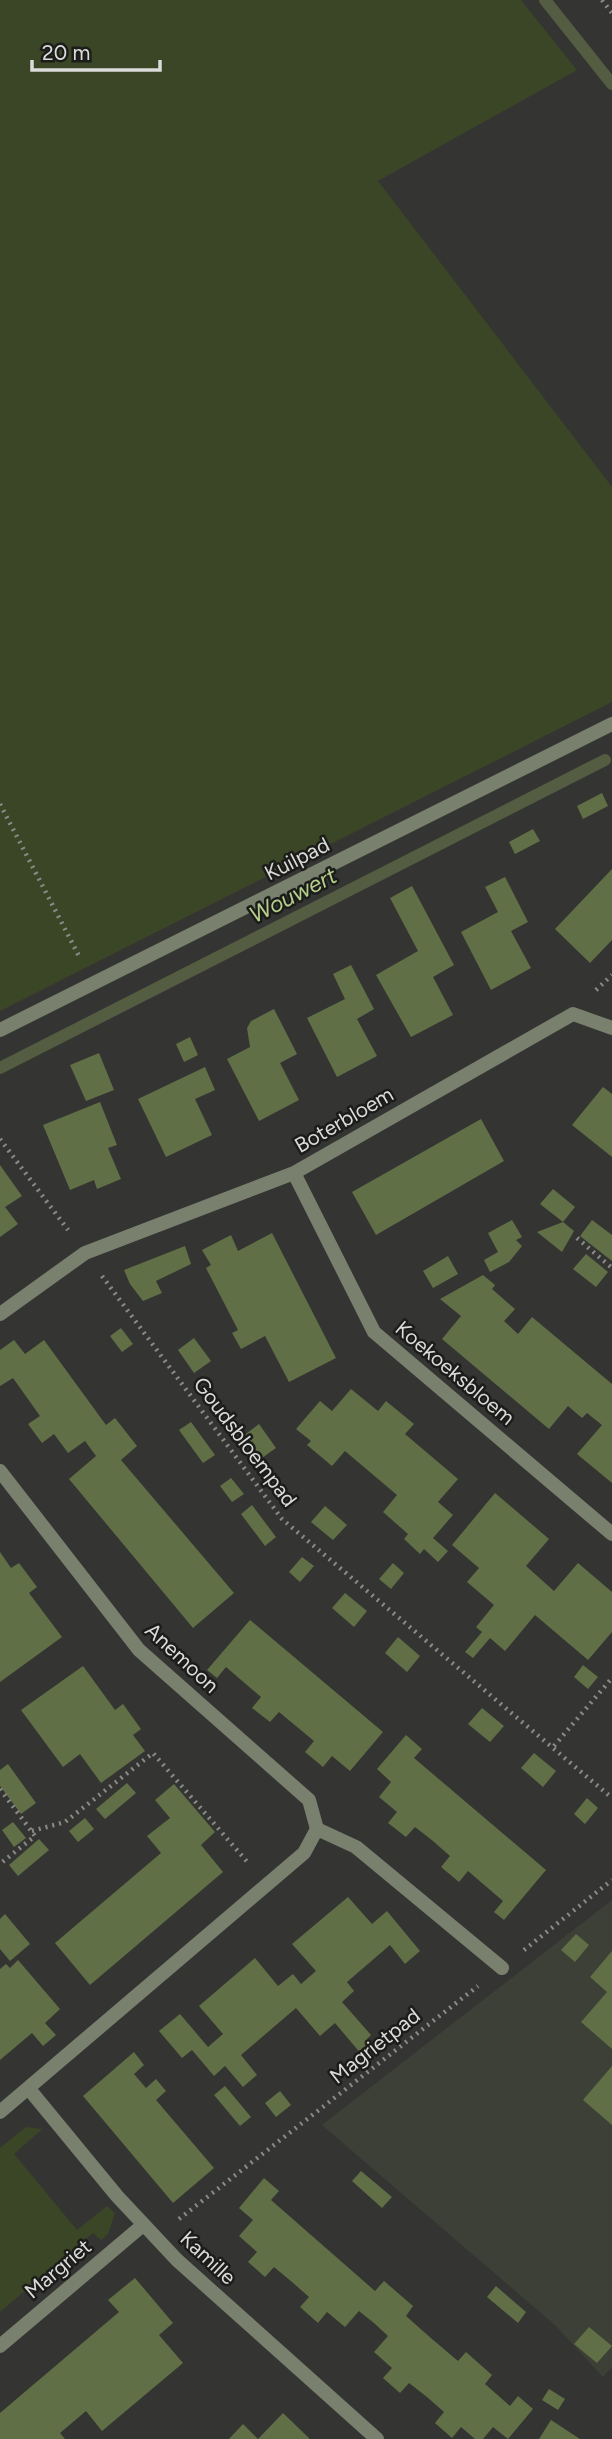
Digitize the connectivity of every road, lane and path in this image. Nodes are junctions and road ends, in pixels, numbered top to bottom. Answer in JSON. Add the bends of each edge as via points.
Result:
{"nodes":[{"id":1,"x":602,"y":0,"type":"edge"},
{"id":2,"x":612,"y":13,"type":"edge"},
{"id":3,"x":612,"y":724,"type":"edge"},
{"id":4,"x":0,"y":804,"type":"edge"},
{"id":5,"x":94,"y":984,"type":"junction"},
{"id":6,"x":612,"y":1028,"type":"edge"},
{"id":7,"x":0,"y":1030,"type":"edge"},
{"id":8,"x":0,"y":1139,"type":"edge"},
{"id":9,"x":294,"y":1173,"type":"junction"},
{"id":10,"x":577,"y":1238,"type":"dead end"},
{"id":11,"x":85,"y":1252,"type":"junction"},
{"id":12,"x":612,"y":1268,"type":"edge"},
{"id":13,"x":0,"y":1314,"type":"edge"},
{"id":14,"x":0,"y":1471,"type":"edge"},
{"id":15,"x":612,"y":1534,"type":"edge"},
{"id":16,"x":612,"y":1678,"type":"edge"},
{"id":17,"x":554,"y":1746,"type":"junction"},
{"id":18,"x":0,"y":1789,"type":"edge"},
{"id":19,"x":612,"y":1798,"type":"edge"},
{"id":20,"x":317,"y":1829,"type":"junction"},
{"id":21,"x":32,"y":1831,"type":"junction"},
{"id":22,"x":0,"y":1864,"type":"edge"},
{"id":23,"x":612,"y":1881,"type":"edge"},
{"id":24,"x":268,"y":1885,"type":"junction"},
{"id":25,"x":502,"y":1968,"type":"junction"},
{"id":26,"x":29,"y":2089,"type":"junction"},
{"id":27,"x":0,"y":2112,"type":"edge"},
{"id":28,"x":143,"y":2225,"type":"junction"},
{"id":29,"x":156,"y":2237,"type":"junction"},
{"id":30,"x":0,"y":2346,"type":"edge"},
{"id":31,"x":377,"y":2439,"type":"edge"}],
"edges":[{"from":1,"to":2,"type":"path"},
{"from":3,"to":5,"type":"street","name":"Kuilpad"},
{"from":4,"to":5,"type":"path"},
{"from":5,"to":7,"type":"street","name":"Kuilpad"},
{"from":6,"to":9,"type":"street","name":"Boterbloem","via":[[573,1014]]},
{"from":8,"to":11,"type":"path","name":"Goudsbloempad"},
{"from":9,"to":11,"type":"street","name":"Boterbloem"},
{"from":9,"to":15,"type":"street","name":"Koekoeksbloem","via":[[373,1332]]},
{"from":10,"to":12,"type":"path"},
{"from":11,"to":13,"type":"street","name":"Boterbloem"},
{"from":11,"to":17,"type":"path","name":"Goudsbloempad","via":[[282,1519]]},
{"from":14,"to":20,"type":"street","name":"Anemoon","via":[[139,1650],[309,1800]]},
{"from":16,"to":17,"type":"path"},
{"from":17,"to":19,"type":"path","name":"Goudsbloempad"},
{"from":18,"to":21,"type":"path"},
{"from":20,"to":24,"type":"street","via":[[304,1853]]},
{"from":20,"to":25,"type":"street","via":[[356,1847]]},
{"from":21,"to":22,"type":"path","via":[[35,1836]]},
{"from":21,"to":24,"type":"path","via":[[65,1822],[153,1752]]},
{"from":23,"to":25,"type":"path","name":"Magrietpad"},
{"from":24,"to":26,"type":"street"},
{"from":25,"to":29,"type":"path","name":"Magrietpad"},
{"from":26,"to":27,"type":"street"},
{"from":26,"to":28,"type":"street","name":"Kamille"},
{"from":28,"to":29,"type":"street","name":"Kamille"},
{"from":28,"to":30,"type":"street","name":"Margriet"},
{"from":29,"to":31,"type":"street","name":"Kamille"}]}
